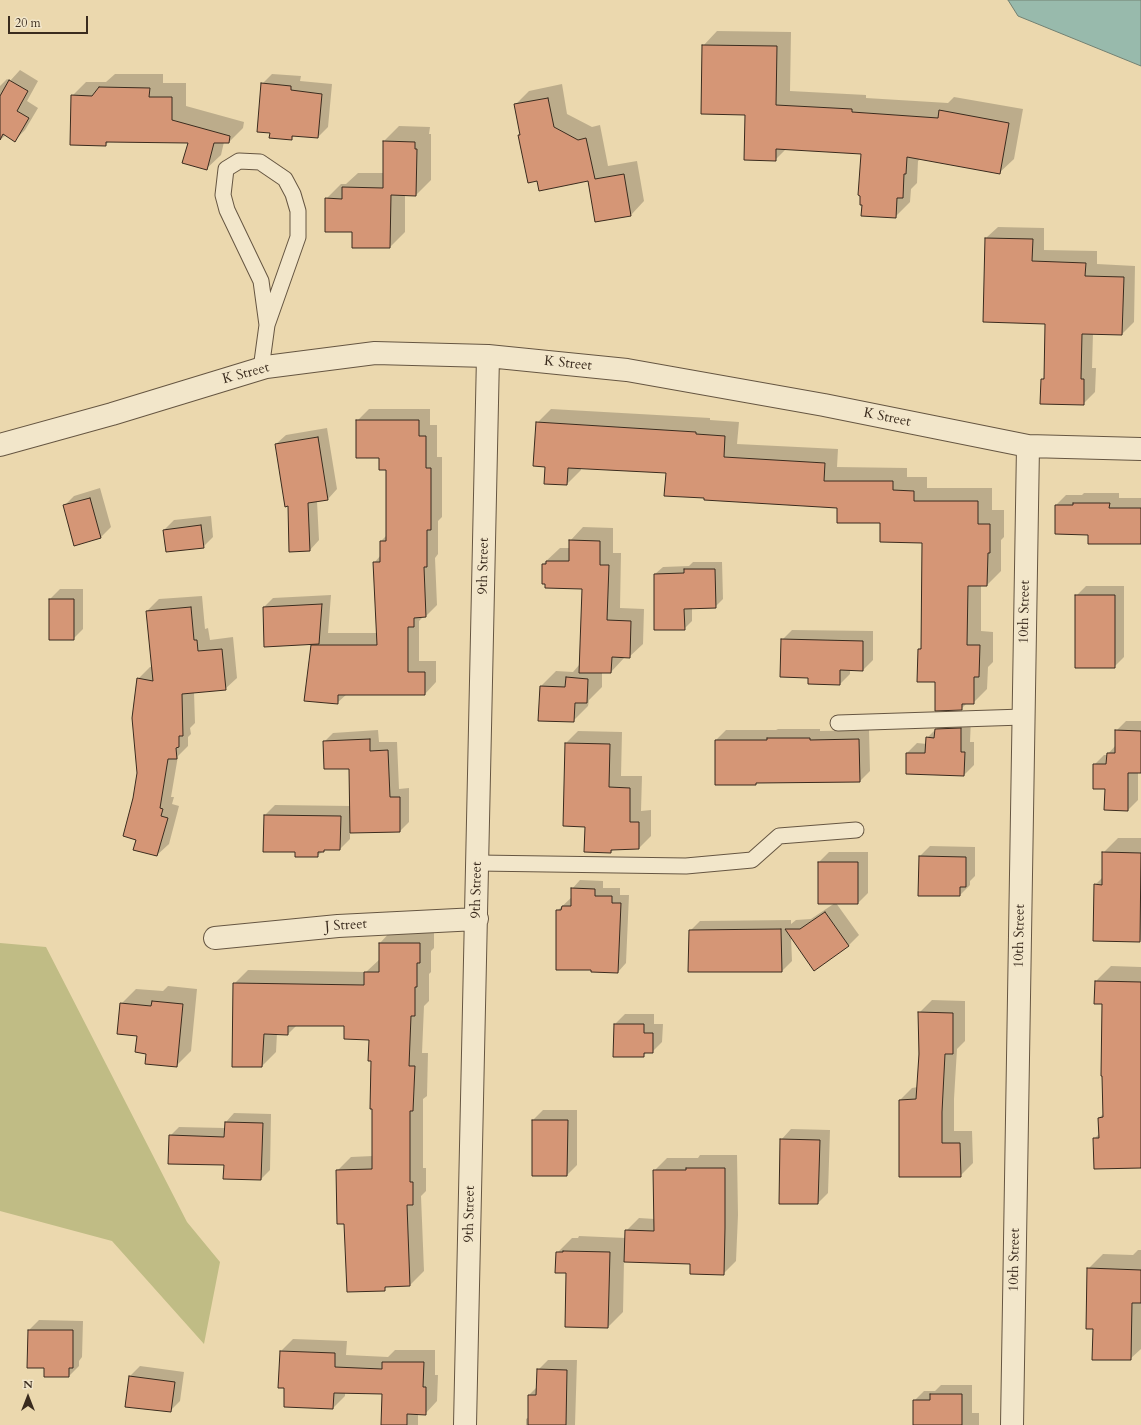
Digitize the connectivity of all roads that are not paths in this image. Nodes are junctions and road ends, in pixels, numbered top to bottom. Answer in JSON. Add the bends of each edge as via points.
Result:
{"nodes":[{"id":1,"x":267,"y":325,"type":"junction"},
{"id":2,"x":488,"y":356,"type":"junction"},
{"id":3,"x":261,"y":369,"type":"junction"},
{"id":4,"x":0,"y":445,"type":"edge"},
{"id":5,"x":1028,"y":446,"type":"junction"},
{"id":6,"x":1141,"y":449,"type":"edge"},
{"id":7,"x":1023,"y":717,"type":"junction"},
{"id":8,"x":838,"y":723,"type":"dead end"},
{"id":9,"x":856,"y":830,"type":"dead end"},
{"id":10,"x":478,"y":863,"type":"junction"},
{"id":11,"x":477,"y":919,"type":"junction"},
{"id":12,"x":215,"y":938,"type":"dead end"},
{"id":13,"x":465,"y":1425,"type":"edge"},
{"id":14,"x":1012,"y":1425,"type":"edge"}],
"edges":[{"from":1,"to":1,"type":"lane","via":[[298,238],[298,211],[285,179],[260,162],[239,161],[226,169],[223,195],[227,210],[261,281]]},
{"from":1,"to":3,"type":"lane"},
{"from":2,"to":3,"type":"street","name":"K Street","via":[[375,353]]},
{"from":2,"to":5,"type":"street","name":"K Street","via":[[627,370]]},
{"from":2,"to":10,"type":"street","name":"9th Street"},
{"from":3,"to":4,"type":"street","name":"K Street"},
{"from":5,"to":6,"type":"street","name":"K Street"},
{"from":5,"to":7,"type":"street","name":"10th Street"},
{"from":7,"to":8,"type":"lane"},
{"from":7,"to":14,"type":"street","name":"10th Street"},
{"from":9,"to":10,"type":"lane","via":[[779,836],[752,860],[693,866]]},
{"from":10,"to":11,"type":"street","name":"9th Street"},
{"from":11,"to":12,"type":"street","name":"J Street","via":[[338,926]]},
{"from":11,"to":13,"type":"street","name":"9th Street"}]}
